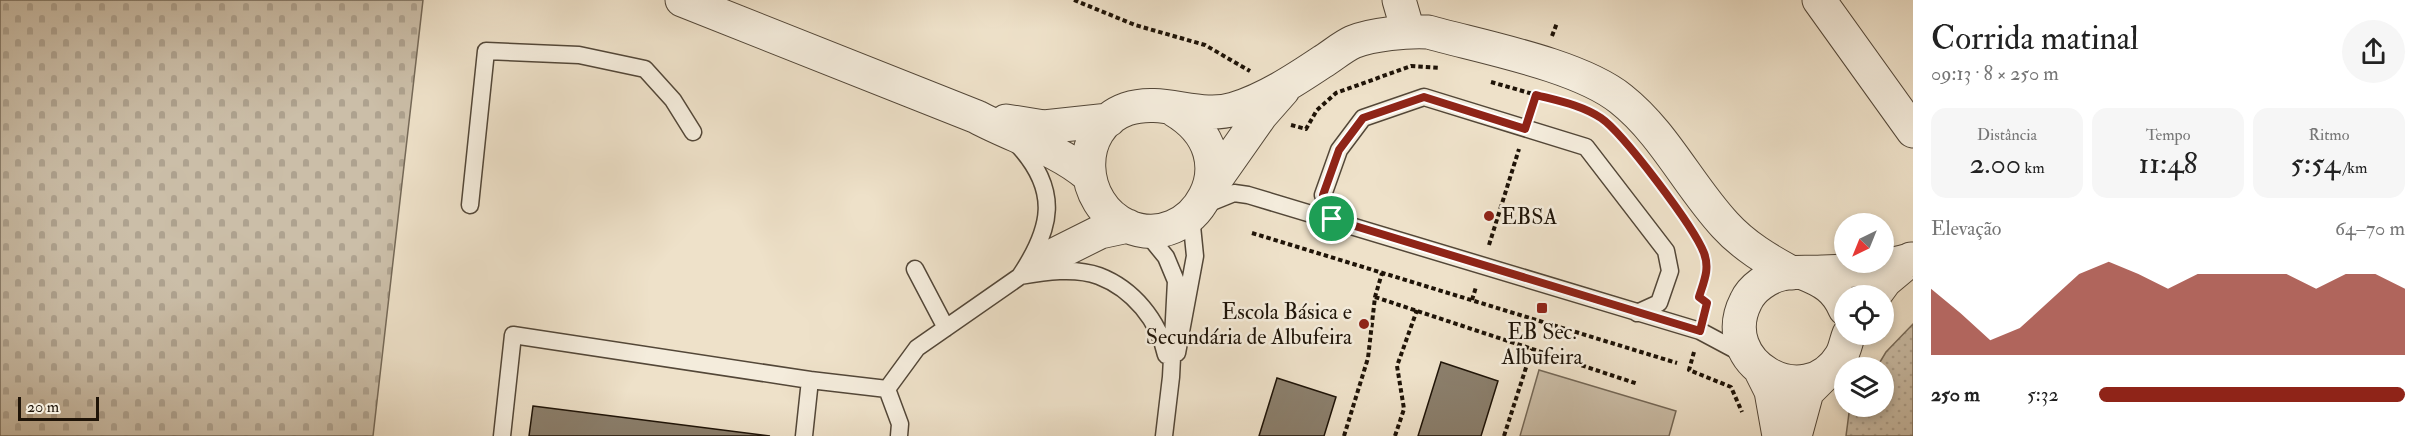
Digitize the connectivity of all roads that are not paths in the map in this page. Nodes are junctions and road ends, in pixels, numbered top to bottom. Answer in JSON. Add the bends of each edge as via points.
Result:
{"nodes":[{"id":1,"x":682,"y":0,"type":"edge"},
{"id":2,"x":1399,"y":0,"type":"edge"},
{"id":3,"x":1820,"y":0,"type":"edge"},
{"id":4,"x":1408,"y":31,"type":"junction"},
{"id":5,"x":1276,"y":94,"type":"junction"},
{"id":6,"x":1174,"y":110,"type":"junction"},
{"id":7,"x":977,"y":117,"type":"junction"},
{"id":8,"x":1109,"y":120,"type":"junction"},
{"id":9,"x":1913,"y":131,"type":"edge"},
{"id":10,"x":693,"y":132,"type":"dead end"},
{"id":11,"x":1007,"y":134,"type":"junction"},
{"id":12,"x":1091,"y":185,"type":"junction"},
{"id":13,"x":1200,"y":204,"type":"junction"},
{"id":14,"x":470,"y":205,"type":"dead end"},
{"id":15,"x":1332,"y":219,"type":"junction"},
{"id":16,"x":1725,"y":226,"type":"junction"},
{"id":17,"x":1131,"y":227,"type":"junction"},
{"id":18,"x":1048,"y":258,"type":"junction"},
{"id":19,"x":1912,"y":259,"type":"edge"},
{"id":20,"x":915,"y":269,"type":"dead end"},
{"id":21,"x":1797,"y":273,"type":"junction"},
{"id":22,"x":1020,"y":276,"type":"junction"},
{"id":23,"x":1882,"y":285,"type":"edge"},
{"id":24,"x":1834,"y":291,"type":"edge"},
{"id":25,"x":1746,"y":300,"type":"junction"},
{"id":26,"x":1637,"y":313,"type":"junction"},
{"id":27,"x":946,"y":327,"type":"junction"},
{"id":28,"x":1846,"y":345,"type":"edge"},
{"id":29,"x":1754,"y":364,"type":"junction"},
{"id":30,"x":1830,"y":370,"type":"junction"},
{"id":31,"x":1171,"y":377,"type":"junction"},
{"id":32,"x":810,"y":380,"type":"junction"},
{"id":33,"x":887,"y":389,"type":"junction"},
{"id":34,"x":502,"y":436,"type":"edge"},
{"id":35,"x":804,"y":436,"type":"edge"},
{"id":36,"x":898,"y":436,"type":"edge"},
{"id":37,"x":1164,"y":436,"type":"edge"},
{"id":38,"x":1779,"y":436,"type":"edge"},
{"id":39,"x":1795,"y":436,"type":"edge"}],
"edges":[{"from":1,"to":7,"type":"street"},
{"from":2,"to":4,"type":"street"},
{"from":3,"to":9,"type":"street"},
{"from":4,"to":5,"type":"street","via":[[1353,42]]},
{"from":4,"to":16,"type":"street","via":[[1428,32],[1538,80],[1587,78],[1620,98],[1645,120]]},
{"from":5,"to":6,"type":"street","via":[[1233,109]]},
{"from":5,"to":13,"type":"street"},
{"from":6,"to":8,"type":"street","via":[[1140,105]]},
{"from":6,"to":13,"type":"street","via":[[1191,120],[1211,152],[1213,170]]},
{"from":7,"to":8,"type":"street","via":[[1044,127]]},
{"from":7,"to":11,"type":"street"},
{"from":8,"to":12,"type":"street","via":[[1096,135],[1088,155]]},
{"from":10,"to":14,"type":"lane","via":[[673,100],[645,69],[579,55],[486,51]]},
{"from":11,"to":12,"type":"street","via":[[1068,159]]},
{"from":11,"to":22,"type":"lane","via":[[1032,160],[1045,187],[1046,218],[1038,248]]},
{"from":12,"to":17,"type":"street","via":[[1108,213]]},
{"from":12,"to":18,"type":"street","via":[[1076,226]]},
{"from":13,"to":15,"type":"lane","via":[[1234,193]]},
{"from":13,"to":17,"type":"street","via":[[1174,226],[1154,230]]},
{"from":13,"to":31,"type":"lane","via":[[1183,331]]},
{"from":15,"to":26,"type":"lane"},
{"from":15,"to":26,"type":"lane","via":[[1323,195],[1339,150],[1363,118],[1424,97],[1586,147],[1666,250],[1670,271],[1659,303]]},
{"from":16,"to":21,"type":"street","via":[[1757,254]]},
{"from":16,"to":25,"type":"street","via":[[1742,270]]},
{"from":17,"to":18,"type":"street","via":[[1100,232]]},
{"from":17,"to":31,"type":"lane","via":[[1153,241],[1166,257],[1176,281]]},
{"from":18,"to":22,"type":"lane"},
{"from":19,"to":21,"type":"street","via":[[1862,270]]},
{"from":19,"to":23,"type":"street"},
{"from":20,"to":27,"type":"lane"},
{"from":21,"to":24,"type":"street","via":[[1826,283]]},
{"from":21,"to":25,"type":"street","via":[[1772,277],[1755,288]]},
{"from":22,"to":27,"type":"lane"},
{"from":22,"to":31,"type":"lane","via":[[1049,272],[1099,276],[1127,292],[1148,312],[1163,340]]},
{"from":25,"to":29,"type":"street","via":[[1740,319],[1741,339]]},
{"from":26,"to":29,"type":"lane","via":[[1700,331]]},
{"from":27,"to":33,"type":"lane","via":[[917,348]]},
{"from":28,"to":30,"type":"street"},
{"from":29,"to":30,"type":"street","via":[[1777,380],[1802,382]]},
{"from":29,"to":38,"type":"street","via":[[1771,391]]},
{"from":30,"to":39,"type":"street","via":[[1808,392]]},
{"from":31,"to":37,"type":"lane"},
{"from":32,"to":33,"type":"lane"},
{"from":32,"to":34,"type":"lane","via":[[513,336]]},
{"from":32,"to":35,"type":"lane"},
{"from":33,"to":36,"type":"lane","via":[[900,424]]}]}
